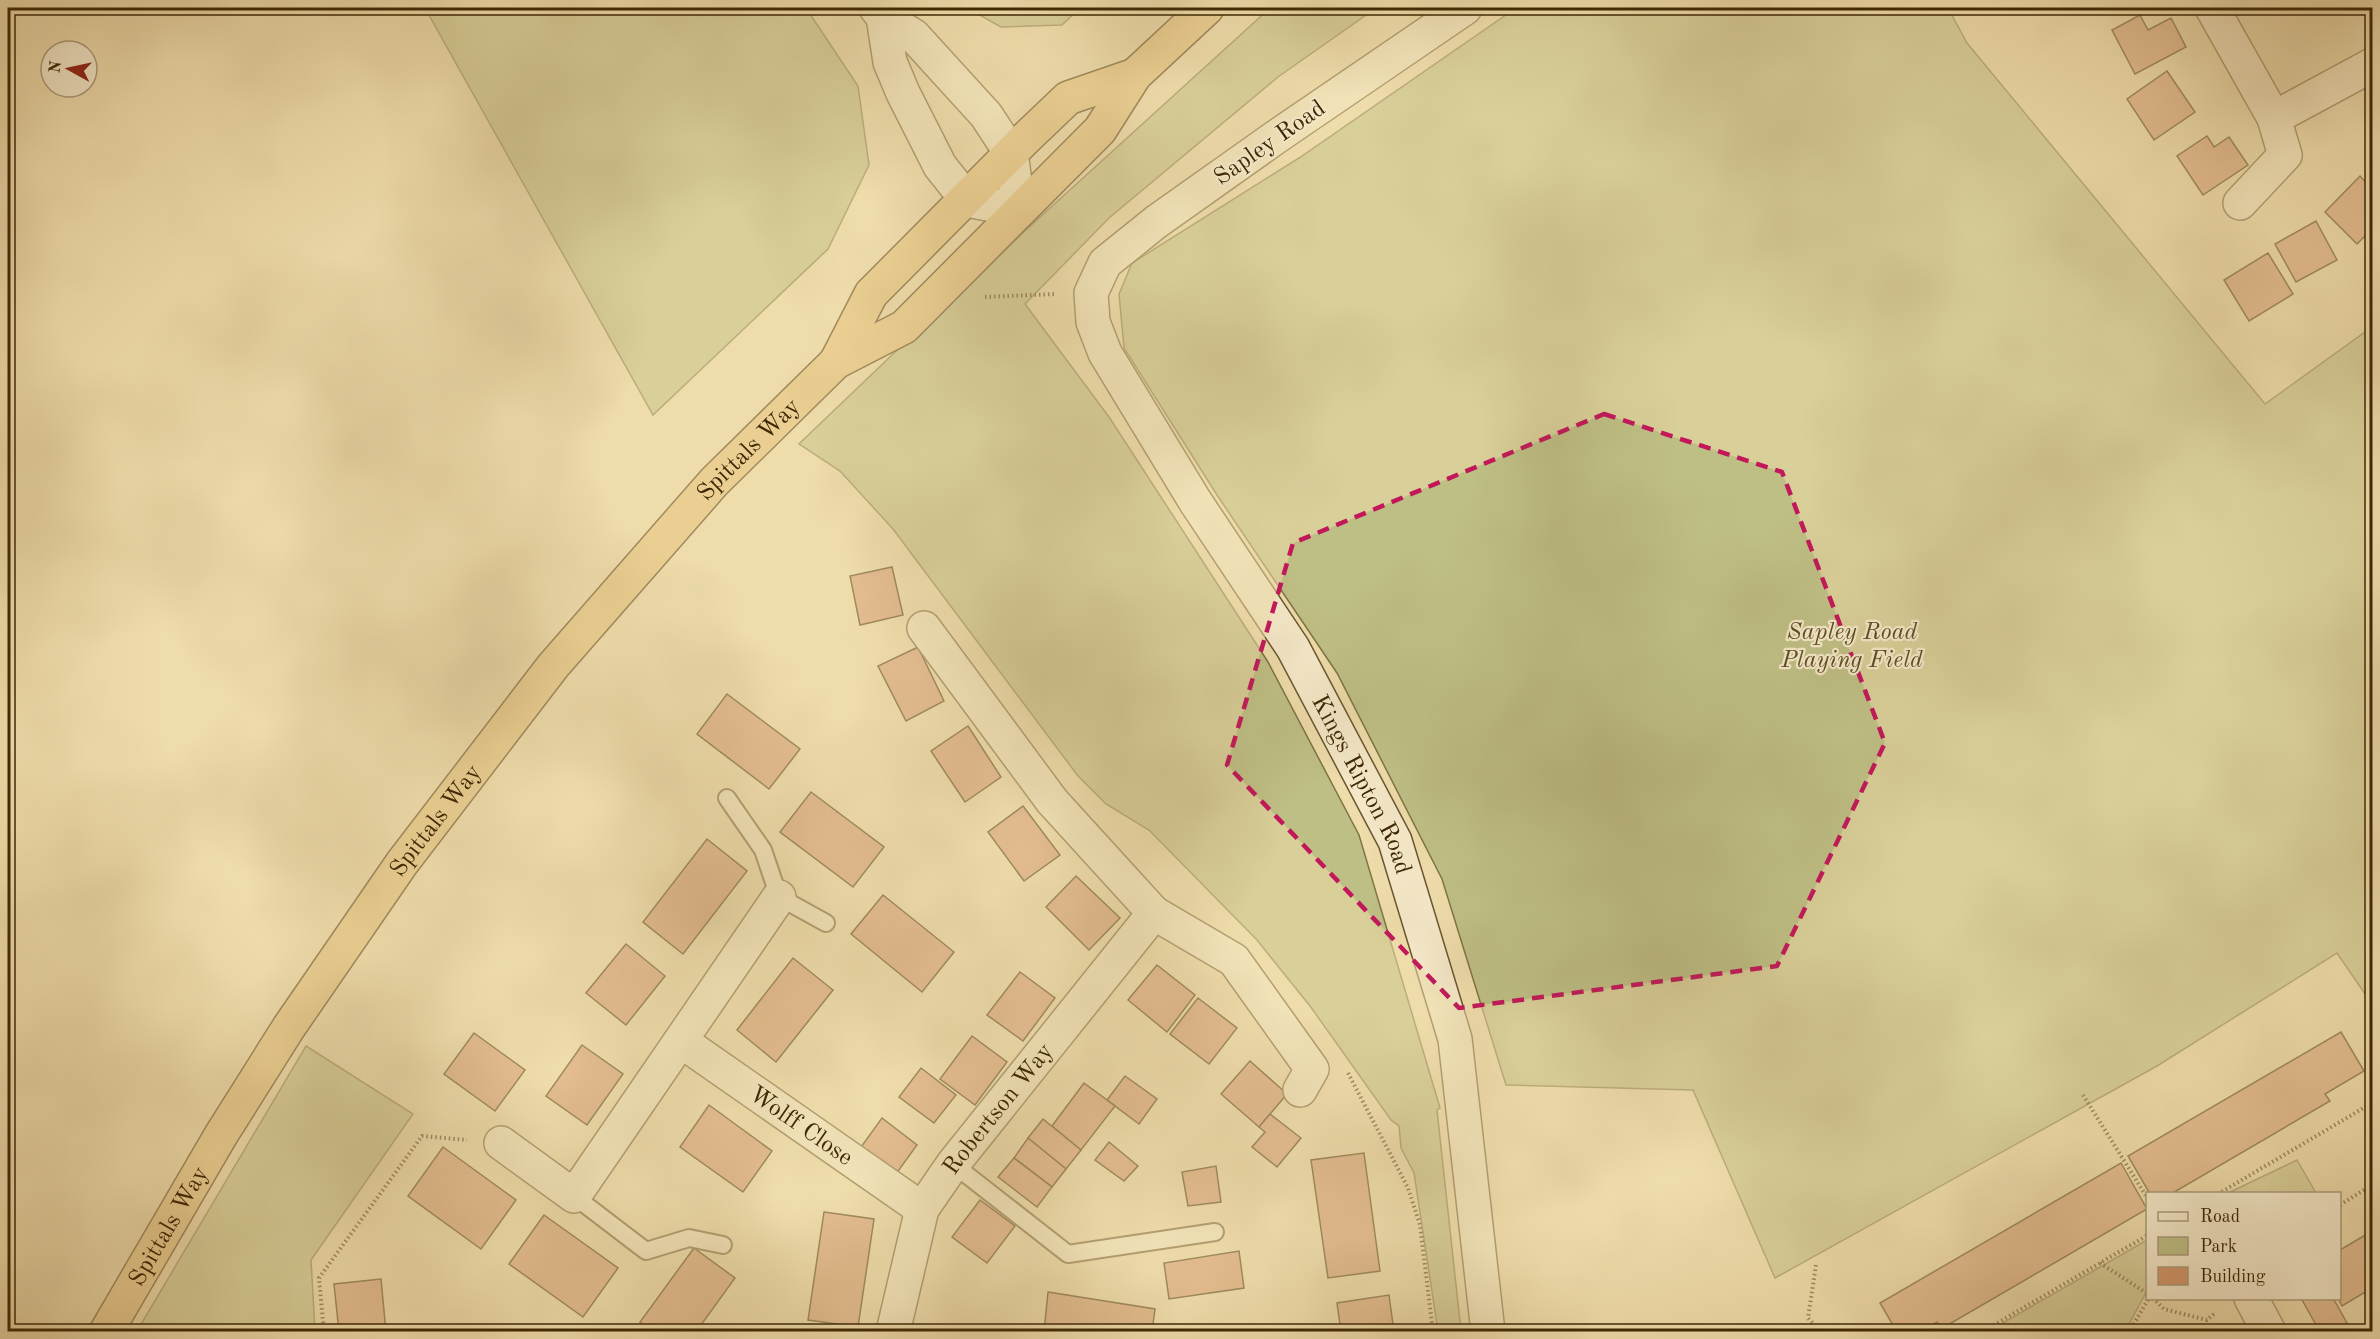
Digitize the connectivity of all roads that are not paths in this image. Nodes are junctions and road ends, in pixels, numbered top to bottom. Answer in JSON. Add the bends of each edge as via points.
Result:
{"nodes":[{"id":1,"x":1207,"y":8,"type":"edge"},
{"id":2,"x":1465,"y":8,"type":"edge"},
{"id":3,"x":2212,"y":8,"type":"edge"},
{"id":4,"x":879,"y":12,"type":"edge"},
{"id":5,"x":2373,"y":65,"type":"edge"},
{"id":6,"x":1135,"y":75,"type":"junction"},
{"id":7,"x":2274,"y":118,"type":"junction"},
{"id":8,"x":1011,"y":153,"type":"junction"},
{"id":9,"x":967,"y":200,"type":"junction"},
{"id":10,"x":2240,"y":203,"type":"dead end"},
{"id":11,"x":1019,"y":210,"type":"junction"},
{"id":12,"x":1091,"y":293,"type":"joint"},
{"id":13,"x":836,"y":362,"type":"junction"},
{"id":14,"x":924,"y":628,"type":"dead end"},
{"id":15,"x":727,"y":798,"type":"dead end"},
{"id":16,"x":779,"y":897,"type":"junction"},
{"id":17,"x":1154,"y":913,"type":"junction"},
{"id":18,"x":826,"y":922,"type":"dead end"},
{"id":19,"x":681,"y":1041,"type":"junction"},
{"id":20,"x":1300,"y":1090,"type":"dead end"},
{"id":21,"x":501,"y":1143,"type":"road end"},
{"id":22,"x":953,"y":1164,"type":"junction"},
{"id":23,"x":574,"y":1196,"type":"junction"},
{"id":24,"x":922,"y":1209,"type":"junction"},
{"id":25,"x":1215,"y":1232,"type":"dead end"},
{"id":26,"x":723,"y":1245,"type":"dead end"},
{"id":27,"x":2237,"y":1302,"type":"edge"},
{"id":28,"x":106,"y":1332,"type":"edge"},
{"id":29,"x":893,"y":1332,"type":"edge"},
{"id":30,"x":1488,"y":1332,"type":"edge"},
{"id":31,"x":2269,"y":1332,"type":"edge"}],
"edges":[{"from":1,"to":6,"type":"highway","name":"Spittals Way"},
{"from":2,"to":12,"type":"street","name":"Sapley Road","via":[[1156,222],[1105,263]]},
{"from":3,"to":7,"type":"street"},
{"from":4,"to":8,"type":"street","via":[[914,36],[986,115]]},
{"from":4,"to":9,"type":"street","via":[[890,62],[903,93],[940,166]]},
{"from":5,"to":7,"type":"street"},
{"from":6,"to":8,"type":"highway","name":"Spittals Way","via":[[1068,98]]},
{"from":6,"to":11,"type":"highway","name":"Spittals Way","via":[[1100,130]]},
{"from":7,"to":10,"type":"street","via":[[2285,155]]},
{"from":8,"to":9,"type":"highway","name":"Spittals Way"},
{"from":8,"to":11,"type":"street"},
{"from":9,"to":11,"type":"street"},
{"from":9,"to":13,"type":"highway","name":"Spittals Way","via":[[871,294]]},
{"from":11,"to":13,"type":"highway","name":"Spittals Way","via":[[904,327]]},
{"from":12,"to":30,"type":"street","name":"Kings Ripton Road","via":[[1093,322],[1105,353],[1195,501],[1293,648],[1395,842],[1455,1039]]},
{"from":13,"to":28,"type":"highway","name":"Spittals Way","via":[[714,482],[560,657],[402,863],[289,1027]]},
{"from":14,"to":17,"type":"street","via":[[1052,801]]},
{"from":15,"to":16,"type":"lane","via":[[763,850]]},
{"from":16,"to":18,"type":"lane"},
{"from":16,"to":19,"type":"street"},
{"from":17,"to":20,"type":"street","via":[[1234,960],[1312,1069]]},
{"from":17,"to":22,"type":"street","name":"Robertson Way"},
{"from":19,"to":23,"type":"street"},
{"from":19,"to":24,"type":"street","name":"Wolff Close"},
{"from":21,"to":23,"type":"street"},
{"from":22,"to":24,"type":"street","name":"Robertson Way"},
{"from":22,"to":25,"type":"lane","via":[[1068,1254]]},
{"from":23,"to":26,"type":"lane","via":[[646,1251],[689,1238]]},
{"from":24,"to":29,"type":"street","name":"Robertson Way"},
{"from":27,"to":31,"type":"street"}]}
